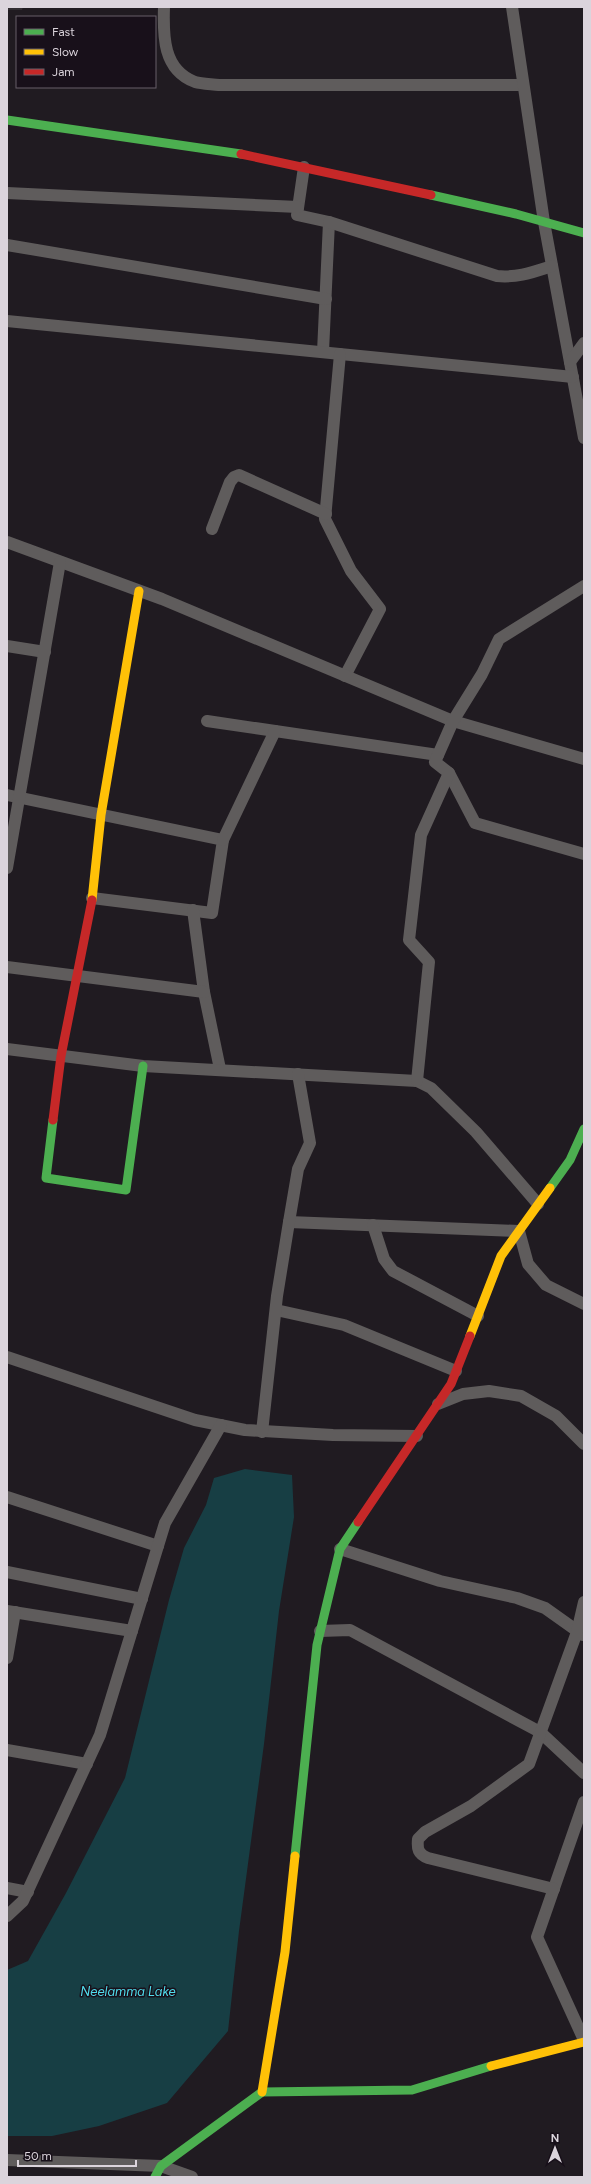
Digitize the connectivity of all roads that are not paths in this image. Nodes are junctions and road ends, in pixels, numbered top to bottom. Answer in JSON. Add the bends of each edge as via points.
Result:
{"nodes":[{"id":1,"x":164,"y":7,"type":"edge"},
{"id":2,"x":512,"y":7,"type":"edge"},
{"id":3,"x":523,"y":85,"type":"junction"},
{"id":4,"x":7,"y":120,"type":"edge"},
{"id":5,"x":304,"y":167,"type":"junction"},
{"id":6,"x":7,"y":193,"type":"edge"},
{"id":7,"x":298,"y":208,"type":"junction"},
{"id":8,"x":329,"y":222,"type":"junction"},
{"id":9,"x":544,"y":222,"type":"junction"},
{"id":10,"x":584,"y":233,"type":"edge"},
{"id":11,"x":7,"y":245,"type":"edge"},
{"id":12,"x":552,"y":266,"type":"junction"},
{"id":13,"x":326,"y":299,"type":"junction"},
{"id":14,"x":7,"y":321,"type":"edge"},
{"id":15,"x":584,"y":343,"type":"edge"},
{"id":16,"x":323,"y":352,"type":"junction"},
{"id":17,"x":340,"y":354,"type":"junction"},
{"id":18,"x":570,"y":362,"type":"junction"},
{"id":19,"x":573,"y":377,"type":"junction"},
{"id":20,"x":584,"y":438,"type":"edge"},
{"id":21,"x":326,"y":514,"type":"junction"},
{"id":22,"x":212,"y":529,"type":"dead end"},
{"id":23,"x":7,"y":542,"type":"edge"},
{"id":24,"x":60,"y":562,"type":"junction"},
{"id":25,"x":584,"y":586,"type":"edge"},
{"id":26,"x":138,"y":591,"type":"junction"},
{"id":27,"x":7,"y":646,"type":"edge"},
{"id":28,"x":44,"y":652,"type":"junction"},
{"id":29,"x":345,"y":676,"type":"junction"},
{"id":30,"x":208,"y":721,"type":"dead end"},
{"id":31,"x":453,"y":721,"type":"junction"},
{"id":32,"x":275,"y":731,"type":"junction"},
{"id":33,"x":438,"y":755,"type":"junction"},
{"id":34,"x":584,"y":759,"type":"edge"},
{"id":35,"x":449,"y":773,"type":"junction"},
{"id":36,"x":7,"y":795,"type":"edge"},
{"id":37,"x":20,"y":797,"type":"junction"},
{"id":38,"x":101,"y":814,"type":"junction"},
{"id":39,"x":223,"y":840,"type":"junction"},
{"id":40,"x":584,"y":854,"type":"edge"},
{"id":41,"x":7,"y":868,"type":"edge"},
{"id":42,"x":92,"y":898,"type":"junction"},
{"id":43,"x":193,"y":910,"type":"junction"},
{"id":44,"x":7,"y":967,"type":"edge"},
{"id":45,"x":76,"y":976,"type":"junction"},
{"id":46,"x":204,"y":992,"type":"junction"},
{"id":47,"x":7,"y":1049,"type":"edge"},
{"id":48,"x":61,"y":1056,"type":"junction"},
{"id":49,"x":143,"y":1066,"type":"junction"},
{"id":50,"x":220,"y":1069,"type":"junction"},
{"id":51,"x":298,"y":1074,"type":"junction"},
{"id":52,"x":417,"y":1081,"type":"junction"},
{"id":53,"x":584,"y":1130,"type":"edge"},
{"id":54,"x":538,"y":1204,"type":"junction"},
{"id":55,"x":289,"y":1222,"type":"junction"},
{"id":56,"x":373,"y":1225,"type":"junction"},
{"id":57,"x":519,"y":1231,"type":"junction"},
{"id":58,"x":584,"y":1304,"type":"edge"},
{"id":59,"x":276,"y":1310,"type":"junction"},
{"id":60,"x":478,"y":1316,"type":"junction"},
{"id":61,"x":7,"y":1357,"type":"edge"},
{"id":62,"x":456,"y":1370,"type":"junction"},
{"id":63,"x":437,"y":1405,"type":"junction"},
{"id":64,"x":221,"y":1425,"type":"junction"},
{"id":65,"x":262,"y":1432,"type":"junction"},
{"id":66,"x":417,"y":1436,"type":"junction"},
{"id":67,"x":584,"y":1444,"type":"edge"},
{"id":68,"x":7,"y":1497,"type":"edge"},
{"id":69,"x":158,"y":1546,"type":"junction"},
{"id":70,"x":340,"y":1549,"type":"junction"},
{"id":71,"x":7,"y":1572,"type":"edge"},
{"id":72,"x":142,"y":1599,"type":"junction"},
{"id":73,"x":584,"y":1602,"type":"edge"},
{"id":74,"x":11,"y":1612,"type":"edge"},
{"id":75,"x":320,"y":1631,"type":"junction"},
{"id":76,"x":132,"y":1632,"type":"junction"},
{"id":77,"x":580,"y":1634,"type":"edge"},
{"id":78,"x":7,"y":1658,"type":"edge"},
{"id":79,"x":540,"y":1732,"type":"junction"},
{"id":80,"x":7,"y":1750,"type":"edge"},
{"id":81,"x":87,"y":1764,"type":"junction"},
{"id":82,"x":584,"y":1773,"type":"edge"},
{"id":83,"x":584,"y":1802,"type":"edge"},
{"id":84,"x":7,"y":1888,"type":"edge"},
{"id":85,"x":554,"y":1889,"type":"junction"},
{"id":86,"x":28,"y":1892,"type":"junction"},
{"id":87,"x":7,"y":1916,"type":"edge"},
{"id":88,"x":584,"y":2041,"type":"edge"},
{"id":89,"x":262,"y":2092,"type":"junction"},
{"id":90,"x":7,"y":2160,"type":"edge"},
{"id":91,"x":161,"y":2166,"type":"junction"},
{"id":92,"x":155,"y":2177,"type":"edge"},
{"id":93,"x":192,"y":2177,"type":"edge"}],
"edges":[{"from":1,"to":3,"type":"street","via":[[166,48],[172,65],[180,74],[195,82],[219,85]]},
{"from":2,"to":3,"type":"street"},
{"from":3,"to":9,"type":"street"},
{"from":4,"to":5,"type":"street","via":[[234,152]]},
{"from":5,"to":7,"type":"street"},
{"from":5,"to":9,"type":"street"},
{"from":6,"to":7,"type":"street"},
{"from":7,"to":8,"type":"street","via":[[297,214]]},
{"from":8,"to":12,"type":"street","via":[[497,276],[524,275]]},
{"from":8,"to":13,"type":"street"},
{"from":9,"to":10,"type":"street"},
{"from":9,"to":12,"type":"street"},
{"from":11,"to":13,"type":"street"},
{"from":12,"to":18,"type":"street"},
{"from":13,"to":16,"type":"street"},
{"from":14,"to":16,"type":"street"},
{"from":15,"to":18,"type":"street"},
{"from":16,"to":17,"type":"street"},
{"from":17,"to":19,"type":"street"},
{"from":17,"to":21,"type":"street"},
{"from":18,"to":19,"type":"street"},
{"from":19,"to":20,"type":"street"},
{"from":21,"to":22,"type":"street","via":[[239,475],[230,482]]},
{"from":21,"to":29,"type":"street","via":[[325,519],[351,571],[380,609]]},
{"from":23,"to":24,"type":"street"},
{"from":24,"to":26,"type":"street"},
{"from":24,"to":28,"type":"street"},
{"from":25,"to":31,"type":"street","via":[[499,639],[482,674]]},
{"from":26,"to":29,"type":"street"},
{"from":26,"to":38,"type":"street"},
{"from":27,"to":28,"type":"street"},
{"from":28,"to":37,"type":"street"},
{"from":29,"to":31,"type":"street"},
{"from":30,"to":32,"type":"street"},
{"from":31,"to":33,"type":"street"},
{"from":31,"to":34,"type":"street"},
{"from":32,"to":33,"type":"street"},
{"from":32,"to":39,"type":"street"},
{"from":33,"to":35,"type":"street","via":[[435,762]]},
{"from":35,"to":40,"type":"street","via":[[475,823]]},
{"from":35,"to":52,"type":"street","via":[[421,835],[409,940],[429,962]]},
{"from":36,"to":37,"type":"street"},
{"from":37,"to":38,"type":"street"},
{"from":37,"to":41,"type":"street"},
{"from":38,"to":39,"type":"street"},
{"from":38,"to":42,"type":"street"},
{"from":39,"to":43,"type":"street","via":[[212,913]]},
{"from":42,"to":43,"type":"street"},
{"from":42,"to":45,"type":"street"},
{"from":43,"to":46,"type":"street"},
{"from":44,"to":45,"type":"street"},
{"from":45,"to":46,"type":"street"},
{"from":45,"to":48,"type":"street"},
{"from":46,"to":50,"type":"street"},
{"from":47,"to":48,"type":"street"},
{"from":48,"to":49,"type":"street"},
{"from":48,"to":49,"type":"street","via":[[46,1178],[126,1190]]},
{"from":49,"to":50,"type":"street"},
{"from":50,"to":51,"type":"street"},
{"from":51,"to":52,"type":"street"},
{"from":51,"to":55,"type":"street","via":[[310,1143],[298,1169]]},
{"from":52,"to":54,"type":"street","via":[[431,1088],[476,1132]]},
{"from":53,"to":54,"type":"street","via":[[570,1160]]},
{"from":54,"to":57,"type":"street"},
{"from":55,"to":56,"type":"street"},
{"from":55,"to":59,"type":"street"},
{"from":56,"to":57,"type":"street"},
{"from":56,"to":60,"type":"street","via":[[384,1259],[392,1271]]},
{"from":57,"to":58,"type":"street","via":[[528,1264],[546,1285]]},
{"from":57,"to":60,"type":"street","via":[[501,1256]]},
{"from":59,"to":62,"type":"street","via":[[344,1325]]},
{"from":59,"to":65,"type":"street"},
{"from":60,"to":62,"type":"street"},
{"from":61,"to":64,"type":"street","via":[[195,1420]]},
{"from":62,"to":63,"type":"street","via":[[451,1384]]},
{"from":63,"to":66,"type":"street"},
{"from":63,"to":67,"type":"street","via":[[463,1394],[489,1391],[521,1396],[556,1416]]},
{"from":64,"to":65,"type":"street"},
{"from":64,"to":69,"type":"street","via":[[165,1523]]},
{"from":65,"to":66,"type":"street"},
{"from":66,"to":70,"type":"street"},
{"from":68,"to":69,"type":"street"},
{"from":69,"to":72,"type":"street"},
{"from":70,"to":75,"type":"street"},
{"from":70,"to":77,"type":"street","via":[[440,1581],[546,1608]]},
{"from":71,"to":72,"type":"street"},
{"from":72,"to":76,"type":"street"},
{"from":73,"to":77,"type":"street"},
{"from":74,"to":76,"type":"street"},
{"from":74,"to":78,"type":"street"},
{"from":75,"to":79,"type":"street","via":[[350,1630]]},
{"from":75,"to":89,"type":"street","via":[[316,1645],[286,1952]]},
{"from":76,"to":81,"type":"street","via":[[100,1736]]},
{"from":77,"to":79,"type":"street"},
{"from":79,"to":82,"type":"street"},
{"from":79,"to":85,"type":"street","via":[[529,1764],[471,1806],[425,1832],[418,1839],[417,1848],[421,1855],[428,1858]]},
{"from":80,"to":81,"type":"street"},
{"from":81,"to":86,"type":"street"},
{"from":83,"to":85,"type":"street"},
{"from":84,"to":86,"type":"street"},
{"from":85,"to":88,"type":"street","via":[[537,1938]]},
{"from":86,"to":87,"type":"street","via":[[23,1901]]},
{"from":88,"to":89,"type":"street","via":[[412,2090]]},
{"from":89,"to":91,"type":"street"},
{"from":90,"to":91,"type":"street"},
{"from":91,"to":92,"type":"street"},
{"from":91,"to":93,"type":"street"}]}
